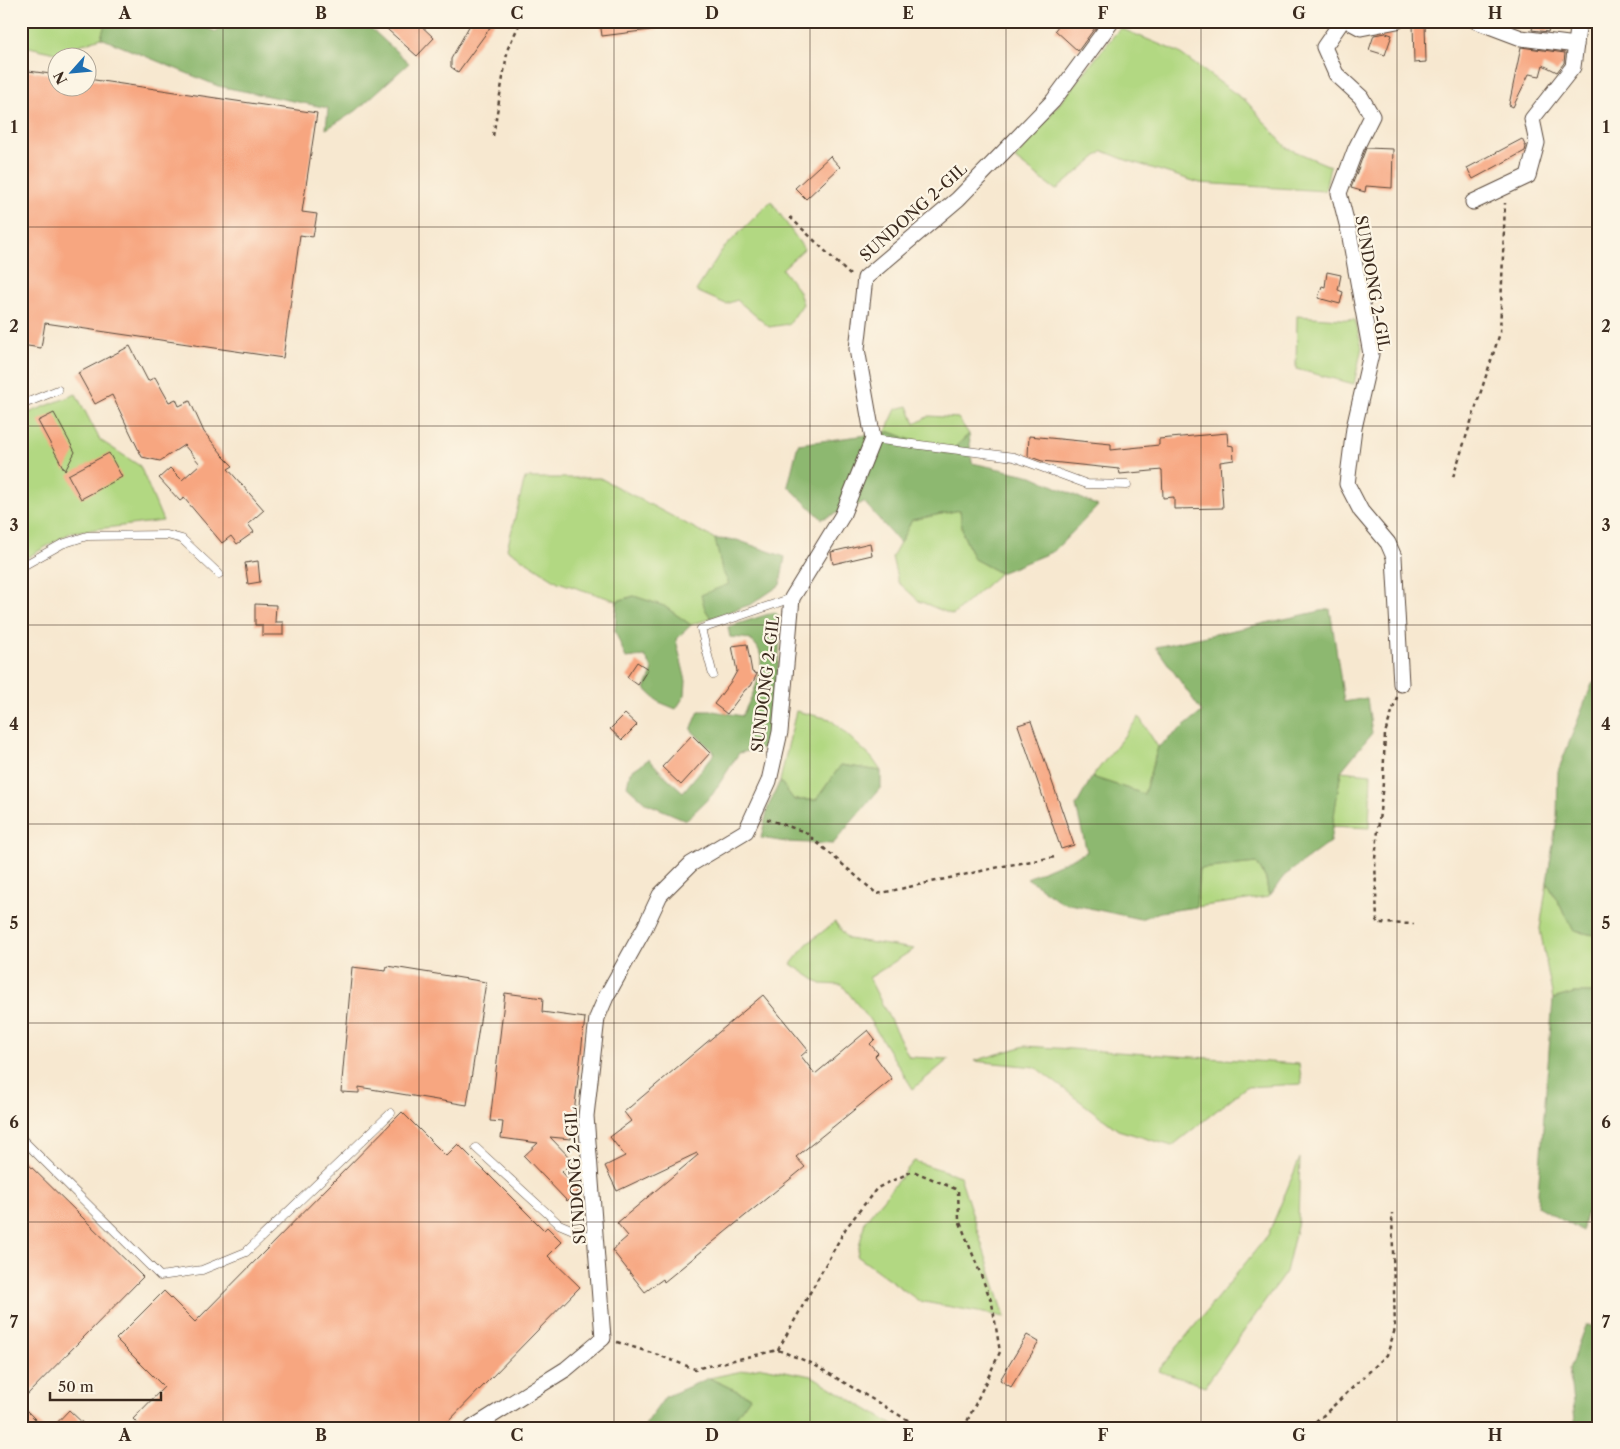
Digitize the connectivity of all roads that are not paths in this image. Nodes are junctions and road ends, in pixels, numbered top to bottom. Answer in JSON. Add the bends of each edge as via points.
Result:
{"nodes":[{"id":1,"x":1112,"y":21,"type":"edge"},
{"id":2,"x":1342,"y":21,"type":"edge"},
{"id":3,"x":1348,"y":21,"type":"edge"},
{"id":4,"x":1397,"y":21,"type":"edge"},
{"id":5,"x":1476,"y":21,"type":"edge"},
{"id":6,"x":1579,"y":21,"type":"edge"},
{"id":7,"x":1576,"y":45,"type":"junction"},
{"id":8,"x":1474,"y":202,"type":"dead end"},
{"id":9,"x":58,"y":390,"type":"dead end"},
{"id":10,"x":21,"y":405,"type":"edge"},
{"id":11,"x":873,"y":439,"type":"junction"},
{"id":12,"x":1127,"y":485,"type":"dead end"},
{"id":13,"x":21,"y":568,"type":"edge"},
{"id":14,"x":219,"y":574,"type":"dead end"},
{"id":15,"x":792,"y":598,"type":"junction"},
{"id":16,"x":713,"y":675,"type":"dead end"},
{"id":17,"x":1401,"y":684,"type":"road end"},
{"id":18,"x":391,"y":1113,"type":"dead end"},
{"id":19,"x":21,"y":1138,"type":"edge"},
{"id":20,"x":476,"y":1148,"type":"dead end"},
{"id":21,"x":597,"y":1240,"type":"junction"},
{"id":22,"x":472,"y":1428,"type":"edge"}],
"edges":[{"from":1,"to":11,"type":"street","name":"SUNDONG 2-GIL","via":[[1053,100],[958,199],[865,278],[857,349]]},
{"from":2,"to":17,"type":"street","name":"SUNDONG 2-GIL","via":[[1324,47],[1336,74],[1361,97],[1372,116],[1339,193],[1371,354],[1354,428],[1347,484],[1361,511],[1388,543],[1394,557]]},
{"from":3,"to":4,"type":"street","via":[[1361,28]]},
{"from":5,"to":7,"type":"street","via":[[1521,38]]},
{"from":6,"to":7,"type":"street"},
{"from":7,"to":8,"type":"street","via":[[1573,67],[1532,119],[1537,143],[1528,176]]},
{"from":9,"to":10,"type":"lane"},
{"from":11,"to":12,"type":"lane","via":[[1014,457],[1087,484]]},
{"from":11,"to":15,"type":"street","name":"SUNDONG 2-GIL","via":[[842,516]]},
{"from":13,"to":14,"type":"lane","via":[[62,544],[87,536],[167,535],[182,540]]},
{"from":15,"to":16,"type":"lane","via":[[701,629]]},
{"from":15,"to":21,"type":"street","name":"SUNDONG 2-GIL","via":[[780,732],[769,781],[746,831],[691,864],[660,895],[597,1018],[586,1116]]},
{"from":18,"to":19,"type":"lane","via":[[246,1252],[202,1270],[160,1276]]},
{"from":20,"to":21,"type":"lane","via":[[559,1224]]},
{"from":21,"to":22,"type":"street","name":"SUNDONG 2-GIL","via":[[603,1338],[566,1369]]}]}
